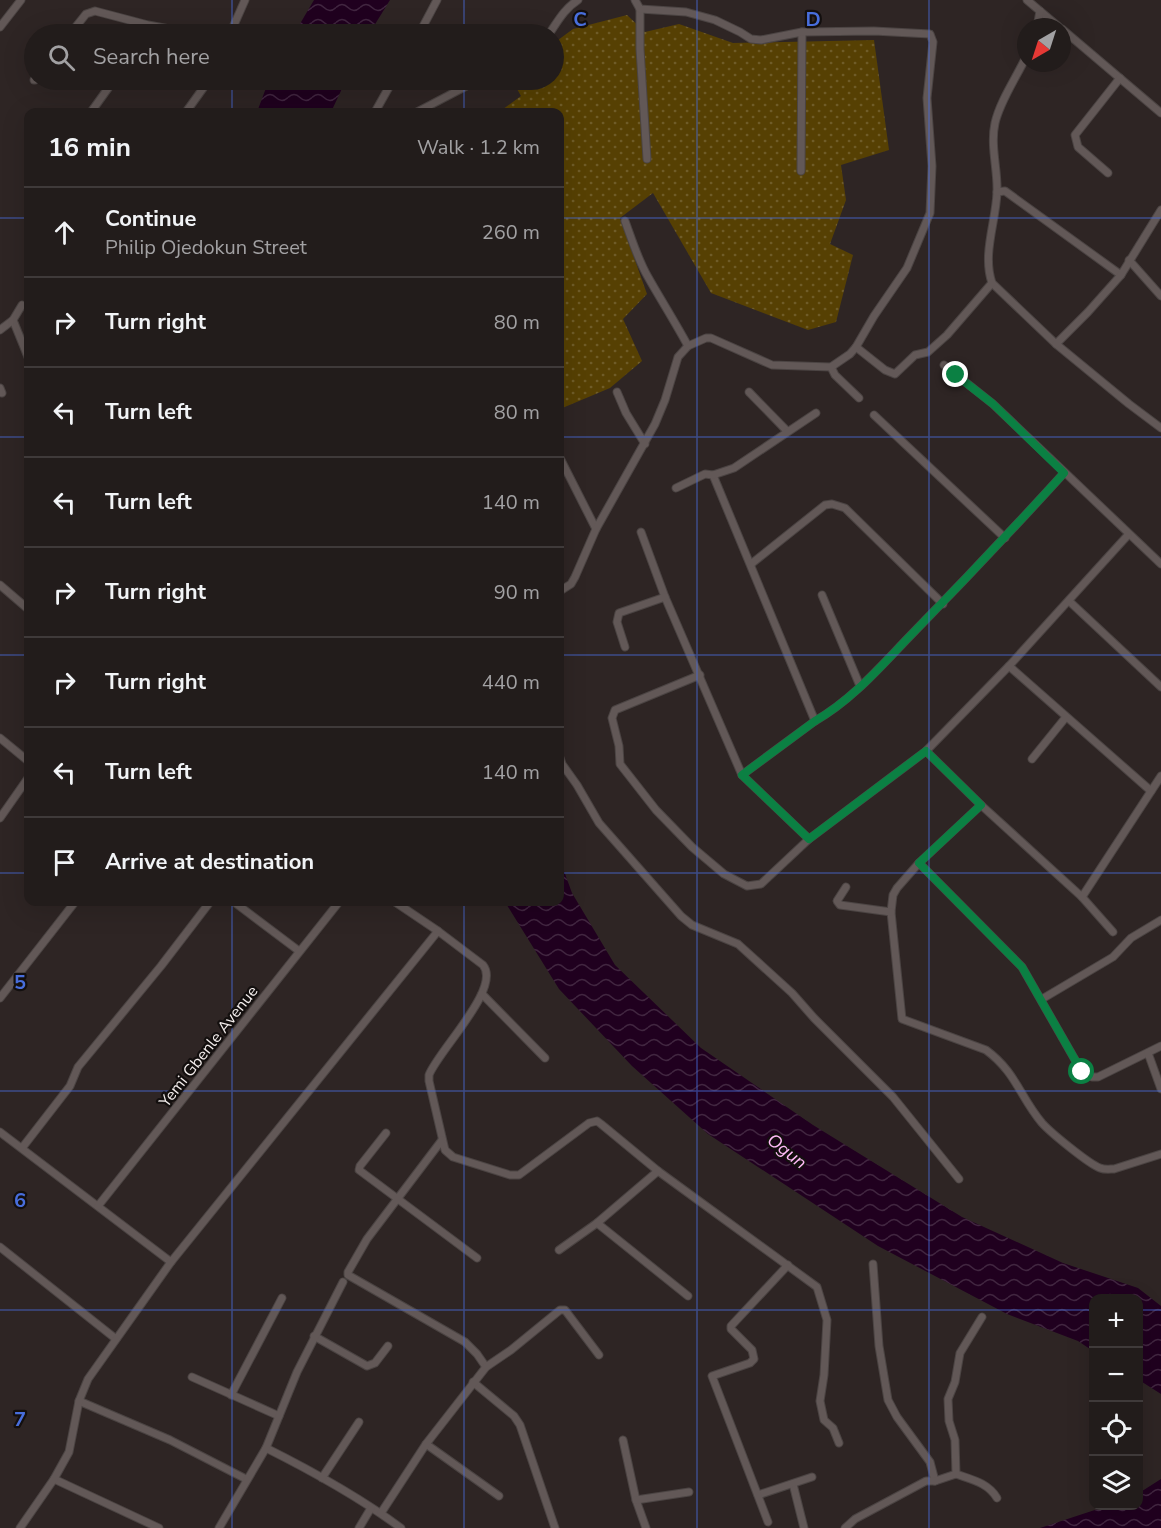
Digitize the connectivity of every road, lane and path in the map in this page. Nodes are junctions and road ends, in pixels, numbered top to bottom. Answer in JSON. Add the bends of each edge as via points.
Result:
{"nodes":[{"id":1,"x":21,"y":0,"type":"edge"},
{"id":2,"x":245,"y":0,"type":"edge"},
{"id":3,"x":437,"y":0,"type":"edge"},
{"id":4,"x":578,"y":0,"type":"edge"},
{"id":5,"x":635,"y":0,"type":"edge"},
{"id":6,"x":1027,"y":0,"type":"edge"},
{"id":7,"x":640,"y":9,"type":"junction"},
{"id":8,"x":1040,"y":11,"type":"junction"},
{"id":9,"x":1039,"y":18,"type":"edge"},
{"id":10,"x":1049,"y":18,"type":"edge"},
{"id":11,"x":78,"y":24,"type":"edge"},
{"id":12,"x":144,"y":24,"type":"edge"},
{"id":13,"x":234,"y":24,"type":"edge"},
{"id":14,"x":424,"y":24,"type":"edge"},
{"id":15,"x":555,"y":24,"type":"edge"},
{"id":16,"x":0,"y":27,"type":"edge"},
{"id":17,"x":802,"y":32,"type":"junction"},
{"id":18,"x":1071,"y":36,"type":"edge"},
{"id":19,"x":1019,"y":72,"type":"edge"},
{"id":20,"x":1120,"y":78,"type":"junction"},
{"id":21,"x":107,"y":90,"type":"edge"},
{"id":22,"x":202,"y":90,"type":"edge"},
{"id":23,"x":387,"y":90,"type":"edge"},
{"id":24,"x":459,"y":90,"type":"edge"},
{"id":25,"x":94,"y":108,"type":"edge"},
{"id":26,"x":189,"y":108,"type":"edge"},
{"id":27,"x":377,"y":108,"type":"edge"},
{"id":28,"x":425,"y":108,"type":"edge"},
{"id":29,"x":1161,"y":113,"type":"edge"},
{"id":30,"x":646,"y":159,"type":"dead end"},
{"id":31,"x":801,"y":171,"type":"dead end"},
{"id":32,"x":1108,"y":173,"type":"dead end"},
{"id":33,"x":997,"y":192,"type":"junction"},
{"id":34,"x":1161,"y":210,"type":"edge"},
{"id":35,"x":625,"y":221,"type":"dead end"},
{"id":36,"x":1129,"y":260,"type":"junction"},
{"id":37,"x":1121,"y":275,"type":"junction"},
{"id":38,"x":992,"y":284,"type":"junction"},
{"id":39,"x":1161,"y":296,"type":"edge"},
{"id":40,"x":22,"y":305,"type":"dead end"},
{"id":41,"x":13,"y":320,"type":"junction"},
{"id":42,"x":0,"y":330,"type":"edge"},
{"id":43,"x":1056,"y":344,"type":"junction"},
{"id":44,"x":688,"y":346,"type":"junction"},
{"id":45,"x":856,"y":346,"type":"junction"},
{"id":46,"x":24,"y":347,"type":"edge"},
{"id":47,"x":944,"y":365,"type":"dead end"},
{"id":48,"x":831,"y":367,"type":"junction"},
{"id":49,"x":617,"y":392,"type":"dead end"},
{"id":50,"x":749,"y":392,"type":"dead end"},
{"id":51,"x":860,"y":398,"type":"dead end"},
{"id":52,"x":816,"y":413,"type":"dead end"},
{"id":53,"x":873,"y":415,"type":"dead end"},
{"id":54,"x":1161,"y":428,"type":"edge"},
{"id":55,"x":787,"y":431,"type":"junction"},
{"id":56,"x":645,"y":444,"type":"junction"},
{"id":57,"x":564,"y":466,"type":"edge"},
{"id":58,"x":1064,"y":473,"type":"junction"},
{"id":59,"x":713,"y":475,"type":"junction"},
{"id":60,"x":676,"y":488,"type":"dead end"},
{"id":61,"x":596,"y":529,"type":"junction"},
{"id":62,"x":641,"y":531,"type":"dead end"},
{"id":63,"x":1128,"y":535,"type":"junction"},
{"id":64,"x":1005,"y":538,"type":"junction"},
{"id":65,"x":751,"y":564,"type":"junction"},
{"id":66,"x":1161,"y":564,"type":"edge"},
{"id":67,"x":0,"y":585,"type":"edge"},
{"id":68,"x":564,"y":588,"type":"edge"},
{"id":69,"x":822,"y":595,"type":"dead end"},
{"id":70,"x":665,"y":597,"type":"junction"},
{"id":71,"x":1069,"y":601,"type":"junction"},
{"id":72,"x":24,"y":602,"type":"edge"},
{"id":73,"x":943,"y":604,"type":"junction"},
{"id":74,"x":625,"y":647,"type":"dead end"},
{"id":75,"x":1009,"y":666,"type":"junction"},
{"id":76,"x":700,"y":675,"type":"junction"},
{"id":77,"x":860,"y":686,"type":"junction"},
{"id":78,"x":1161,"y":687,"type":"edge"},
{"id":79,"x":1066,"y":717,"type":"junction"},
{"id":80,"x":815,"y":721,"type":"junction"},
{"id":81,"x":0,"y":738,"type":"edge"},
{"id":82,"x":926,"y":751,"type":"junction"},
{"id":83,"x":24,"y":758,"type":"edge"},
{"id":84,"x":1032,"y":759,"type":"dead end"},
{"id":85,"x":564,"y":765,"type":"edge"},
{"id":86,"x":742,"y":775,"type":"junction"},
{"id":87,"x":1161,"y":776,"type":"edge"},
{"id":88,"x":24,"y":784,"type":"edge"},
{"id":89,"x":1151,"y":790,"type":"junction"},
{"id":90,"x":981,"y":805,"type":"junction"},
{"id":91,"x":0,"y":818,"type":"edge"},
{"id":92,"x":809,"y":839,"type":"junction"},
{"id":93,"x":919,"y":863,"type":"junction"},
{"id":94,"x":846,"y":887,"type":"dead end"},
{"id":95,"x":1082,"y":897,"type":"junction"},
{"id":96,"x":72,"y":906,"type":"edge"},
{"id":97,"x":207,"y":906,"type":"edge"},
{"id":98,"x":239,"y":906,"type":"edge"},
{"id":99,"x":336,"y":906,"type":"edge"},
{"id":100,"x":401,"y":906,"type":"edge"},
{"id":101,"x":891,"y":912,"type":"junction"},
{"id":102,"x":1161,"y":920,"type":"edge"},
{"id":103,"x":438,"y":931,"type":"junction"},
{"id":104,"x":1113,"y":932,"type":"dead end"},
{"id":105,"x":299,"y":951,"type":"junction"},
{"id":106,"x":482,"y":994,"type":"junction"},
{"id":107,"x":0,"y":998,"type":"edge"},
{"id":108,"x":1042,"y":999,"type":"junction"},
{"id":109,"x":1161,"y":1046,"type":"edge"},
{"id":110,"x":1148,"y":1053,"type":"junction"},
{"id":111,"x":545,"y":1058,"type":"dead end"},
{"id":112,"x":1161,"y":1089,"type":"edge"},
{"id":113,"x":0,"y":1132,"type":"edge"},
{"id":114,"x":386,"y":1133,"type":"dead end"},
{"id":115,"x":442,"y":1140,"type":"junction"},
{"id":116,"x":22,"y":1148,"type":"junction"},
{"id":117,"x":1161,"y":1154,"type":"edge"},
{"id":118,"x":658,"y":1171,"type":"junction"},
{"id":119,"x":959,"y":1179,"type":"dead end"},
{"id":120,"x":398,"y":1198,"type":"junction"},
{"id":121,"x":98,"y":1206,"type":"junction"},
{"id":122,"x":597,"y":1223,"type":"junction"},
{"id":123,"x":0,"y":1247,"type":"edge"},
{"id":124,"x":559,"y":1250,"type":"dead end"},
{"id":125,"x":477,"y":1258,"type":"dead end"},
{"id":126,"x":171,"y":1262,"type":"junction"},
{"id":127,"x":873,"y":1264,"type":"dead end"},
{"id":128,"x":788,"y":1265,"type":"junction"},
{"id":129,"x":343,"y":1282,"type":"dead end"},
{"id":130,"x":688,"y":1296,"type":"dead end"},
{"id":131,"x":282,"y":1298,"type":"dead end"},
{"id":132,"x":982,"y":1317,"type":"dead end"},
{"id":133,"x":314,"y":1336,"type":"junction"},
{"id":134,"x":116,"y":1339,"type":"junction"},
{"id":135,"x":388,"y":1346,"type":"dead end"},
{"id":136,"x":599,"y":1355,"type":"dead end"},
{"id":137,"x":486,"y":1367,"type":"junction"},
{"id":138,"x":192,"y":1377,"type":"dead end"},
{"id":139,"x":473,"y":1382,"type":"junction"},
{"id":140,"x":231,"y":1395,"type":"junction"},
{"id":141,"x":79,"y":1401,"type":"junction"},
{"id":142,"x":279,"y":1416,"type":"junction"},
{"id":143,"x":359,"y":1422,"type":"dead end"},
{"id":144,"x":623,"y":1440,"type":"dead end"},
{"id":145,"x":839,"y":1443,"type":"dead end"},
{"id":146,"x":426,"y":1444,"type":"junction"},
{"id":147,"x":266,"y":1448,"type":"junction"},
{"id":148,"x":956,"y":1474,"type":"junction"},
{"id":149,"x":812,"y":1477,"type":"dead end"},
{"id":150,"x":322,"y":1478,"type":"junction"},
{"id":151,"x":54,"y":1479,"type":"junction"},
{"id":152,"x":246,"y":1479,"type":"junction"},
{"id":153,"x":935,"y":1480,"type":"junction"},
{"id":154,"x":793,"y":1484,"type":"junction"},
{"id":155,"x":689,"y":1492,"type":"dead end"},
{"id":156,"x":758,"y":1495,"type":"junction"},
{"id":157,"x":499,"y":1496,"type":"dead end"},
{"id":158,"x":998,"y":1498,"type":"dead end"},
{"id":159,"x":636,"y":1500,"type":"junction"},
{"id":160,"x":371,"y":1508,"type":"junction"},
{"id":161,"x":381,"y":1513,"type":"junction"},
{"id":162,"x":768,"y":1522,"type":"dead end"},
{"id":163,"x":20,"y":1528,"type":"edge"},
{"id":164,"x":159,"y":1528,"type":"edge"},
{"id":165,"x":219,"y":1528,"type":"edge"},
{"id":166,"x":359,"y":1528,"type":"edge"},
{"id":167,"x":401,"y":1528,"type":"edge"},
{"id":168,"x":555,"y":1528,"type":"edge"},
{"id":169,"x":646,"y":1528,"type":"edge"},
{"id":170,"x":804,"y":1528,"type":"edge"},
{"id":171,"x":845,"y":1528,"type":"edge"}],
"edges":[{"from":1,"to":16,"type":"street"},
{"from":2,"to":13,"type":"street"},
{"from":3,"to":14,"type":"street"},
{"from":4,"to":15,"type":"street"},
{"from":5,"to":7,"type":"street"},
{"from":6,"to":8,"type":"street"},
{"from":7,"to":17,"type":"street","via":[[686,12],[715,20],[751,39]]},
{"from":7,"to":30,"type":"street"},
{"from":8,"to":9,"type":"street"},
{"from":8,"to":10,"type":"street"},
{"from":11,"to":12,"type":"street","via":[[86,14],[95,11]]},
{"from":17,"to":31,"type":"street"},
{"from":17,"to":45,"type":"street","via":[[926,32],[933,38],[927,98],[932,166],[930,213],[907,268]]},
{"from":18,"to":20,"type":"street"},
{"from":19,"to":33,"type":"street","via":[[996,121]]},
{"from":20,"to":29,"type":"street"},
{"from":20,"to":32,"type":"street","via":[[1074,135],[1078,147]]},
{"from":21,"to":25,"type":"street"},
{"from":22,"to":26,"type":"street"},
{"from":23,"to":27,"type":"street"},
{"from":24,"to":28,"type":"street"},
{"from":33,"to":37,"type":"street","via":[[1005,191]]},
{"from":33,"to":38,"type":"street","via":[[988,260]]},
{"from":34,"to":36,"type":"street"},
{"from":35,"to":44,"type":"street","via":[[648,276]]},
{"from":36,"to":37,"type":"street"},
{"from":36,"to":39,"type":"street"},
{"from":37,"to":43,"type":"street"},
{"from":38,"to":43,"type":"street"},
{"from":38,"to":45,"type":"street","via":[[947,335],[928,352],[915,355],[895,374]]},
{"from":40,"to":41,"type":"street"},
{"from":41,"to":42,"type":"street"},
{"from":41,"to":46,"type":"street"},
{"from":43,"to":54,"type":"street"},
{"from":44,"to":48,"type":"street","via":[[711,338],[772,365]]},
{"from":44,"to":56,"type":"street","via":[[678,357],[665,400]]},
{"from":45,"to":48,"type":"street"},
{"from":47,"to":58,"type":"street","via":[[993,404]]},
{"from":48,"to":51,"type":"street"},
{"from":49,"to":56,"type":"street"},
{"from":50,"to":55,"type":"street"},
{"from":52,"to":55,"type":"street"},
{"from":53,"to":64,"type":"street"},
{"from":55,"to":59,"type":"street","via":[[734,468]]},
{"from":56,"to":61,"type":"street"},
{"from":57,"to":61,"type":"street"},
{"from":58,"to":63,"type":"street"},
{"from":58,"to":64,"type":"street"},
{"from":59,"to":60,"type":"street","via":[[705,474]]},
{"from":59,"to":65,"type":"street"},
{"from":61,"to":68,"type":"street","via":[[575,578]]},
{"from":62,"to":70,"type":"street"},
{"from":63,"to":66,"type":"street"},
{"from":63,"to":71,"type":"street"},
{"from":64,"to":73,"type":"street"},
{"from":65,"to":73,"type":"street","via":[[825,505],[832,504],[844,508]]},
{"from":65,"to":80,"type":"street"},
{"from":67,"to":72,"type":"street"},
{"from":69,"to":77,"type":"street"},
{"from":70,"to":74,"type":"street","via":[[619,613],[617,621]]},
{"from":70,"to":76,"type":"street"},
{"from":71,"to":75,"type":"street"},
{"from":71,"to":78,"type":"street"},
{"from":73,"to":77,"type":"street"},
{"from":75,"to":79,"type":"street"},
{"from":75,"to":82,"type":"street"},
{"from":76,"to":86,"type":"street"},
{"from":76,"to":92,"type":"street","via":[[615,710],[612,718],[620,764],[692,848],[747,886],[761,885]]},
{"from":77,"to":80,"type":"street"},
{"from":79,"to":84,"type":"street"},
{"from":79,"to":89,"type":"street"},
{"from":80,"to":86,"type":"street"},
{"from":81,"to":83,"type":"street"},
{"from":82,"to":90,"type":"street"},
{"from":82,"to":92,"type":"street"},
{"from":85,"to":119,"type":"street","via":[[599,823],[681,915],[692,925],[738,944],[792,993],[893,1097]]},
{"from":86,"to":92,"type":"street"},
{"from":87,"to":89,"type":"street"},
{"from":88,"to":91,"type":"street"},
{"from":89,"to":95,"type":"street"},
{"from":90,"to":93,"type":"street"},
{"from":90,"to":95,"type":"street"},
{"from":93,"to":101,"type":"street","via":[[897,888]]},
{"from":93,"to":108,"type":"street","via":[[1010,953]]},
{"from":94,"to":101,"type":"street","via":[[837,898],[840,905]]},
{"from":95,"to":104,"type":"street"},
{"from":96,"to":107,"type":"street"},
{"from":97,"to":116,"type":"street","via":[[78,1067],[70,1086]]},
{"from":98,"to":105,"type":"street"},
{"from":99,"to":105,"type":"street","name":"Yemi Gbenle Avenue"},
{"from":100,"to":103,"type":"street"},
{"from":101,"to":117,"type":"street","via":[[902,1019],[995,1056],[1015,1079],[1043,1124],[1094,1165],[1108,1170]]},
{"from":102,"to":108,"type":"street","via":[[1131,938],[1113,957]]},
{"from":103,"to":106,"type":"street","via":[[486,969]]},
{"from":103,"to":126,"type":"street"},
{"from":105,"to":121,"type":"street","name":"Yemi Gbenle Avenue"},
{"from":106,"to":111,"type":"street"},
{"from":106,"to":115,"type":"street","via":[[429,1075]]},
{"from":108,"to":110,"type":"street","via":[[1078,1067],[1087,1075],[1098,1077]]},
{"from":109,"to":110,"type":"street"},
{"from":110,"to":112,"type":"street"},
{"from":113,"to":116,"type":"street"},
{"from":114,"to":120,"type":"street","via":[[359,1168]]},
{"from":115,"to":118,"type":"street","via":[[453,1157],[515,1176],[597,1121]]},
{"from":115,"to":120,"type":"street"},
{"from":116,"to":121,"type":"street"},
{"from":118,"to":122,"type":"street"},
{"from":118,"to":128,"type":"street"},
{"from":120,"to":125,"type":"street"},
{"from":120,"to":137,"type":"street","via":[[367,1239],[348,1275],[465,1342]]},
{"from":121,"to":126,"type":"street"},
{"from":122,"to":124,"type":"street"},
{"from":122,"to":130,"type":"street"},
{"from":123,"to":134,"type":"street"},
{"from":126,"to":134,"type":"street"},
{"from":127,"to":153,"type":"street","via":[[879,1346],[888,1400],[930,1462]]},
{"from":128,"to":145,"type":"street","via":[[817,1287],[824,1305],[827,1320],[820,1401],[824,1420],[833,1428]]},
{"from":128,"to":156,"type":"street","via":[[731,1326],[752,1350],[754,1359],[712,1376]]},
{"from":129,"to":133,"type":"street"},
{"from":131,"to":140,"type":"street"},
{"from":132,"to":148,"type":"street","via":[[960,1353],[948,1399]]},
{"from":133,"to":135,"type":"street","via":[[367,1366],[375,1364]]},
{"from":133,"to":142,"type":"street"},
{"from":134,"to":141,"type":"street","via":[[87,1378]]},
{"from":136,"to":137,"type":"street","via":[[565,1310],[560,1310]]},
{"from":137,"to":139,"type":"street"},
{"from":138,"to":140,"type":"street"},
{"from":139,"to":146,"type":"street"},
{"from":139,"to":168,"type":"street","via":[[519,1425]]},
{"from":140,"to":142,"type":"street"},
{"from":141,"to":151,"type":"street","via":[[71,1446]]},
{"from":141,"to":152,"type":"street","via":[[170,1440]]},
{"from":142,"to":147,"type":"street"},
{"from":143,"to":150,"type":"street"},
{"from":144,"to":159,"type":"street"},
{"from":146,"to":157,"type":"street"},
{"from":146,"to":161,"type":"street"},
{"from":147,"to":150,"type":"street"},
{"from":147,"to":152,"type":"street"},
{"from":148,"to":153,"type":"street"},
{"from":148,"to":158,"type":"street","via":[[988,1486]]},
{"from":149,"to":154,"type":"street"},
{"from":150,"to":160,"type":"street"},
{"from":151,"to":163,"type":"street"},
{"from":151,"to":164,"type":"street"},
{"from":152,"to":165,"type":"street"},
{"from":153,"to":171,"type":"street","via":[[926,1480]]},
{"from":154,"to":156,"type":"street"},
{"from":154,"to":170,"type":"street"},
{"from":155,"to":159,"type":"street"},
{"from":156,"to":162,"type":"street"},
{"from":159,"to":169,"type":"street"},
{"from":160,"to":161,"type":"street"},
{"from":160,"to":166,"type":"street"},
{"from":161,"to":167,"type":"street"}]}
